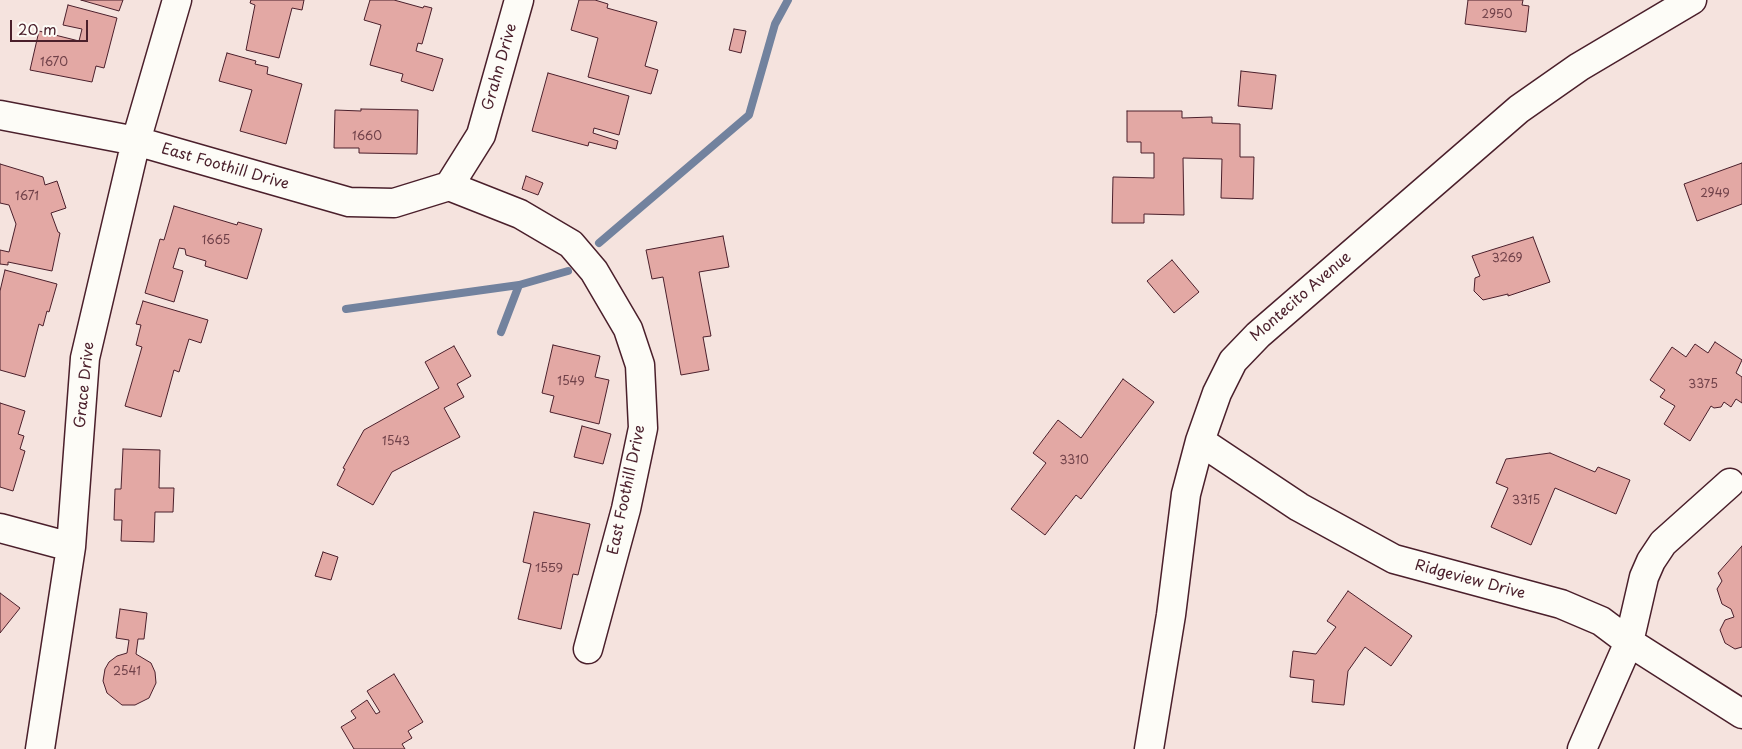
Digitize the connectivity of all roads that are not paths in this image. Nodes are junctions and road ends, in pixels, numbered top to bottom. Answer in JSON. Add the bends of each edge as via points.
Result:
{"nodes":[{"id":1,"x":177,"y":0,"type":"edge"},
{"id":2,"x":519,"y":0,"type":"edge"},
{"id":3,"x":1692,"y":0,"type":"edge"},
{"id":4,"x":0,"y":116,"type":"edge"},
{"id":5,"x":136,"y":141,"type":"junction"},
{"id":6,"x":449,"y":186,"type":"junction"},
{"id":7,"x":1200,"y":441,"type":"junction"},
{"id":8,"x":1730,"y":483,"type":"dead end"},
{"id":9,"x":0,"y":528,"type":"edge"},
{"id":10,"x":71,"y":547,"type":"junction"},
{"id":11,"x":1629,"y":642,"type":"junction"},
{"id":12,"x":588,"y":649,"type":"dead end"},
{"id":13,"x":1742,"y":714,"type":"edge"},
{"id":14,"x":40,"y":749,"type":"edge"},
{"id":15,"x":1149,"y":749,"type":"edge"},
{"id":16,"x":1582,"y":749,"type":"edge"}],
"edges":[{"from":1,"to":5,"type":"street","name":"Grace Drive"},
{"from":2,"to":6,"type":"street","name":"Grahn Drive","via":[[481,135]]},
{"from":3,"to":7,"type":"street","name":"Montecito Avenue","via":[[1538,94],[1258,334],[1233,361]]},
{"from":4,"to":5,"type":"street","name":"East Foothill Drive"},
{"from":5,"to":6,"type":"street","name":"East Foothill Drive","via":[[349,202],[394,203]]},
{"from":5,"to":10,"type":"street","name":"Grace Drive","via":[[85,358]]},
{"from":6,"to":12,"type":"street","name":"East Foothill Drive","via":[[520,214],[571,244],[594,271],[628,329],[640,365],[643,428],[626,509]]},
{"from":7,"to":11,"type":"street","name":"Ridgeview Drive","via":[[1299,507],[1394,559],[1561,604],[1601,621]]},
{"from":7,"to":15,"type":"street","name":"Montecito Avenue","via":[[1186,494],[1172,608]]},
{"from":8,"to":11,"type":"street","via":[[1663,543],[1650,561]]},
{"from":9,"to":10,"type":"street"},
{"from":10,"to":14,"type":"street","name":"Grace Drive"},
{"from":11,"to":13,"type":"street","name":"Ridgeview Drive"},
{"from":11,"to":16,"type":"street"}]}
